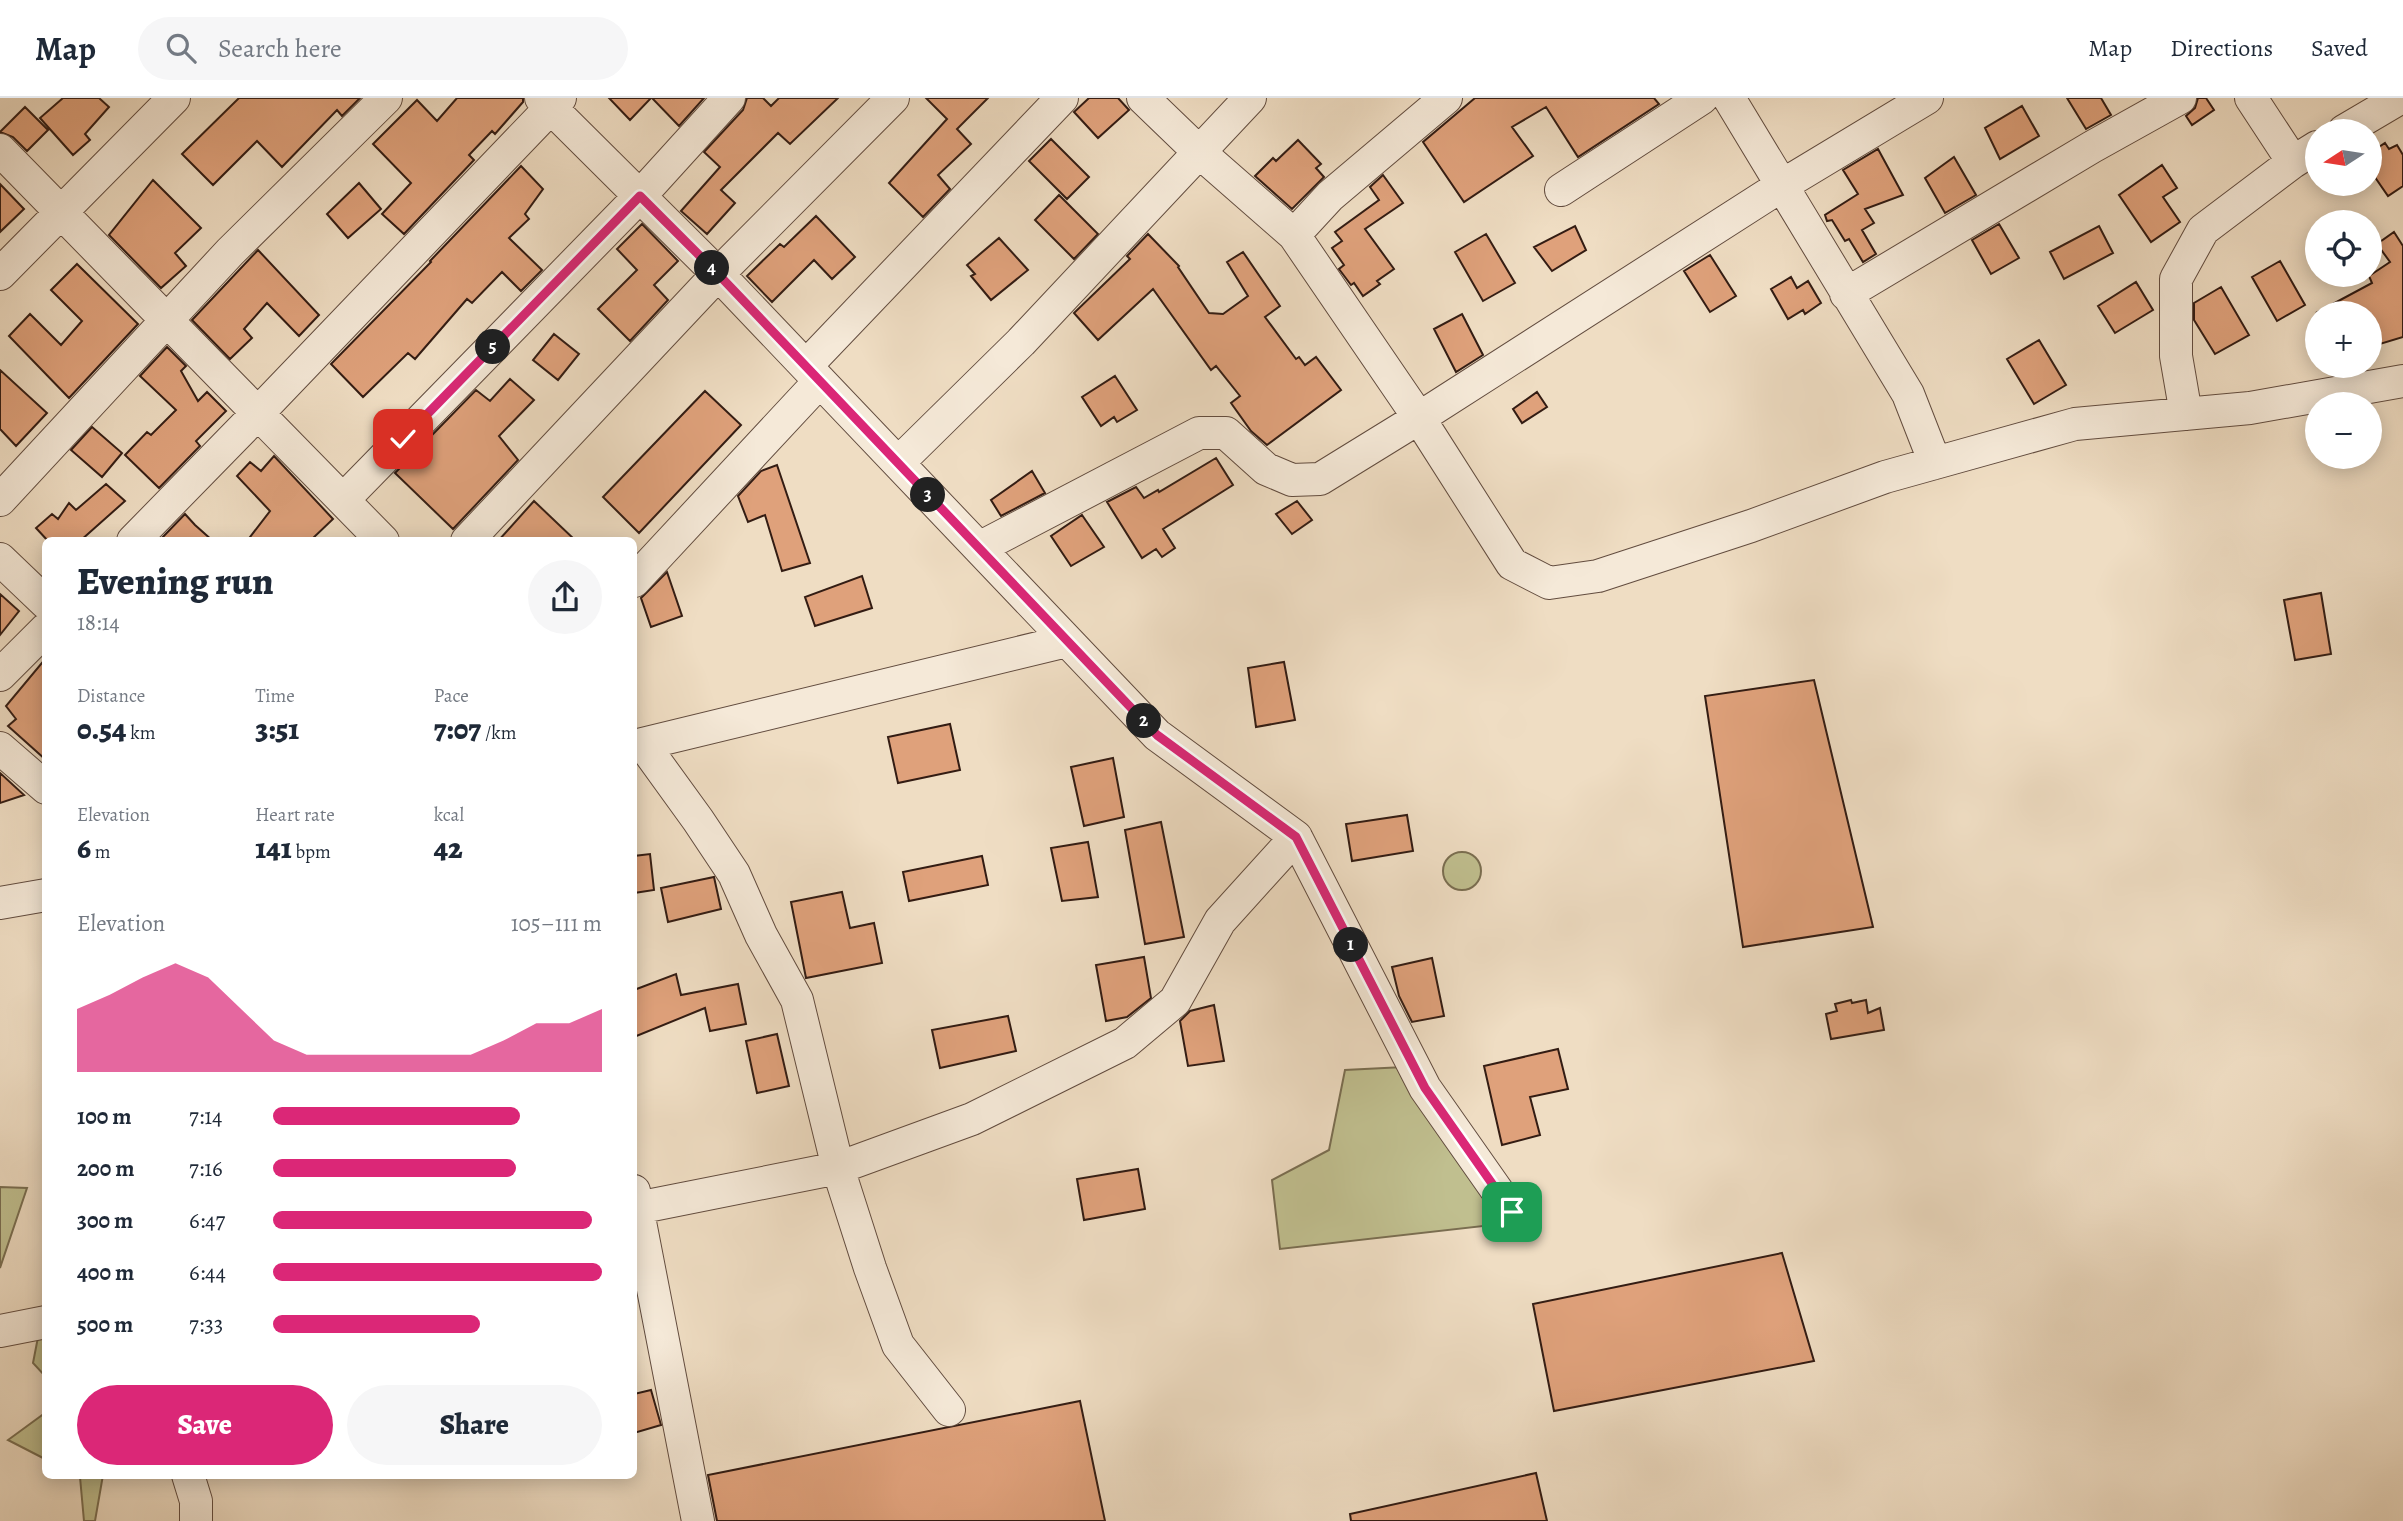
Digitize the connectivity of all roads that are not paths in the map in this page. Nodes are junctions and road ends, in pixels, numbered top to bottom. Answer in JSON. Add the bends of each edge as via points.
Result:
{"nodes":[{"id":1,"x":174,"y":98,"type":"edge"},
{"id":2,"x":386,"y":98,"type":"edge"},
{"id":3,"x":729,"y":98,"type":"edge"},
{"id":4,"x":893,"y":98,"type":"edge"},
{"id":5,"x":1062,"y":98,"type":"edge"},
{"id":6,"x":1143,"y":98,"type":"edge"},
{"id":7,"x":1250,"y":98,"type":"edge"},
{"id":8,"x":1446,"y":98,"type":"edge"},
{"id":9,"x":1702,"y":98,"type":"edge"},
{"id":10,"x":1729,"y":98,"type":"edge"},
{"id":11,"x":1927,"y":98,"type":"edge"},
{"id":12,"x":2180,"y":98,"type":"edge"},
{"id":13,"x":2251,"y":98,"type":"edge"},
{"id":14,"x":2400,"y":98,"type":"edge"},
{"id":15,"x":550,"y":101,"type":"edge"},
{"id":16,"x":2364,"y":119,"type":"edge"},
{"id":17,"x":0,"y":150,"type":"edge"},
{"id":18,"x":1198,"y":151,"type":"junction"},
{"id":19,"x":2305,"y":155,"type":"edge"},
{"id":20,"x":1781,"y":186,"type":"junction"},
{"id":21,"x":1561,"y":190,"type":"dead end"},
{"id":22,"x":640,"y":196,"type":"junction"},
{"id":23,"x":61,"y":212,"type":"junction"},
{"id":24,"x":1294,"y":235,"type":"junction"},
{"id":25,"x":0,"y":274,"type":"edge"},
{"id":26,"x":718,"y":274,"type":"junction"},
{"id":27,"x":1846,"y":293,"type":"junction"},
{"id":28,"x":168,"y":321,"type":"junction"},
{"id":29,"x":813,"y":374,"type":"junction"},
{"id":30,"x":2403,"y":381,"type":"edge"},
{"id":31,"x":258,"y":413,"type":"junction"},
{"id":32,"x":2186,"y":414,"type":"junction"},
{"id":33,"x":1419,"y":418,"type":"junction"},
{"id":34,"x":898,"y":463,"type":"junction"},
{"id":35,"x":1936,"y":463,"type":"junction"},
{"id":36,"x":0,"y":500,"type":"edge"},
{"id":37,"x":344,"y":500,"type":"junction"},
{"id":38,"x":137,"y":537,"type":"edge"},
{"id":39,"x":379,"y":537,"type":"edge"},
{"id":40,"x":471,"y":537,"type":"edge"},
{"id":41,"x":979,"y":548,"type":"junction"},
{"id":42,"x":0,"y":559,"type":"edge"},
{"id":43,"x":637,"y":578,"type":"edge"},
{"id":44,"x":42,"y":599,"type":"edge"},
{"id":45,"x":42,"y":633,"type":"edge"},
{"id":46,"x":1067,"y":641,"type":"junction"},
{"id":47,"x":0,"y":675,"type":"edge"},
{"id":48,"x":638,"y":745,"type":"edge"},
{"id":49,"x":0,"y":748,"type":"edge"},
{"id":50,"x":42,"y":785,"type":"edge"},
{"id":51,"x":1296,"y":837,"type":"junction"},
{"id":52,"x":42,"y":896,"type":"edge"},
{"id":53,"x":0,"y":903,"type":"edge"},
{"id":54,"x":838,"y":1168,"type":"junction"},
{"id":55,"x":637,"y":1200,"type":"edge"},
{"id":56,"x":637,"y":1210,"type":"edge"},
{"id":57,"x":1512,"y":1212,"type":"dead end"},
{"id":58,"x":42,"y":1323,"type":"edge"},
{"id":59,"x":0,"y":1331,"type":"edge"},
{"id":60,"x":949,"y":1410,"type":"dead end"},
{"id":61,"x":189,"y":1479,"type":"edge"},
{"id":62,"x":196,"y":1521,"type":"edge"},
{"id":63,"x":698,"y":1521,"type":"edge"}],
"edges":[{"from":1,"to":23,"type":"street"},
{"from":2,"to":28,"type":"street","via":[[230,252]]},
{"from":3,"to":22,"type":"street"},
{"from":4,"to":26,"type":"street"},
{"from":5,"to":29,"type":"street"},
{"from":6,"to":18,"type":"street"},
{"from":7,"to":18,"type":"street"},
{"from":8,"to":24,"type":"street","via":[[1330,196]]},
{"from":9,"to":21,"type":"street"},
{"from":10,"to":20,"type":"street"},
{"from":11,"to":20,"type":"street"},
{"from":12,"to":27,"type":"street"},
{"from":13,"to":19,"type":"street"},
{"from":14,"to":16,"type":"street"},
{"from":15,"to":22,"type":"street"},
{"from":15,"to":31,"type":"street"},
{"from":17,"to":23,"type":"street"},
{"from":18,"to":24,"type":"street"},
{"from":18,"to":34,"type":"street","via":[[1021,342]]},
{"from":19,"to":32,"type":"street","via":[[2203,230],[2176,279],[2176,356]]},
{"from":20,"to":27,"type":"street"},
{"from":20,"to":33,"type":"street"},
{"from":22,"to":26,"type":"street"},
{"from":22,"to":37,"type":"street"},
{"from":23,"to":25,"type":"street"},
{"from":23,"to":28,"type":"street"},
{"from":24,"to":33,"type":"street"},
{"from":26,"to":29,"type":"street"},
{"from":26,"to":40,"type":"street"},
{"from":27,"to":35,"type":"street","via":[[1908,394]]},
{"from":28,"to":31,"type":"street"},
{"from":28,"to":36,"type":"street"},
{"from":29,"to":34,"type":"street"},
{"from":29,"to":43,"type":"street"},
{"from":30,"to":32,"type":"street","via":[[2250,408]]},
{"from":31,"to":37,"type":"street"},
{"from":31,"to":38,"type":"street"},
{"from":32,"to":35,"type":"street","via":[[2075,424]]},
{"from":33,"to":35,"type":"street","via":[[1512,564],[1549,583],[1598,576]]},
{"from":33,"to":41,"type":"street","via":[[1320,479],[1292,480],[1266,469],[1226,433],[1199,433]]},
{"from":34,"to":41,"type":"street"},
{"from":37,"to":39,"type":"street"},
{"from":41,"to":46,"type":"street"},
{"from":42,"to":44,"type":"street"},
{"from":45,"to":47,"type":"street"},
{"from":46,"to":48,"type":"street"},
{"from":46,"to":51,"type":"street","via":[[1157,735]]},
{"from":48,"to":54,"type":"street","via":[[734,874],[797,1000]]},
{"from":49,"to":50,"type":"street"},
{"from":51,"to":54,"type":"street","via":[[1220,921],[1175,1001],[1125,1043],[972,1119]]},
{"from":51,"to":57,"type":"street","via":[[1425,1088]]},
{"from":52,"to":53,"type":"street"},
{"from":54,"to":55,"type":"street"},
{"from":54,"to":60,"type":"street","via":[[898,1345]]},
{"from":56,"to":63,"type":"street"},
{"from":58,"to":59,"type":"street"},
{"from":61,"to":62,"type":"street"}]}
